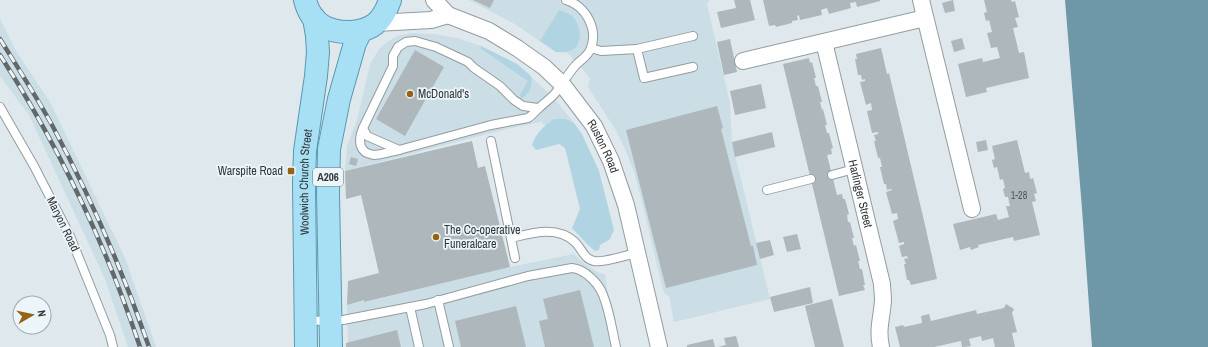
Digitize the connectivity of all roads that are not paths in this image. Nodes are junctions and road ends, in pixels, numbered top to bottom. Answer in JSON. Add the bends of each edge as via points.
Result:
{"nodes":[{"id":1,"x":390,"y":0,"type":"edge"},
{"id":2,"x":434,"y":0,"type":"edge"},
{"id":3,"x":921,"y":0,"type":"edge"},
{"id":4,"x":570,"y":1,"type":"edge"},
{"id":5,"x":310,"y":9,"type":"edge"},
{"id":6,"x":448,"y":15,"type":"junction"},
{"id":7,"x":925,"y":18,"type":"junction"},
{"id":8,"x":368,"y":27,"type":"junction"},
{"id":9,"x":693,"y":36,"type":"dead end"},
{"id":10,"x":824,"y":42,"type":"junction"},
{"id":11,"x":591,"y":48,"type":"junction"},
{"id":12,"x":637,"y":49,"type":"junction"},
{"id":13,"x":743,"y":61,"type":"dead end"},
{"id":14,"x":693,"y":66,"type":"dead end"},
{"id":15,"x":562,"y":84,"type":"junction"},
{"id":16,"x":0,"y":107,"type":"edge"},
{"id":17,"x":538,"y":108,"type":"junction"},
{"id":18,"x":363,"y":128,"type":"junction"},
{"id":19,"x":491,"y":142,"type":"dead end"},
{"id":20,"x":399,"y":150,"type":"junction"},
{"id":21,"x":854,"y":169,"type":"junction"},
{"id":22,"x":832,"y":175,"type":"dead end"},
{"id":23,"x":811,"y":179,"type":"dead end"},
{"id":24,"x":767,"y":190,"type":"dead end"},
{"id":25,"x":972,"y":209,"type":"dead end"},
{"id":26,"x":511,"y":238,"type":"junction"},
{"id":27,"x":637,"y":253,"type":"junction"},
{"id":28,"x":515,"y":258,"type":"dead end"},
{"id":29,"x":438,"y":300,"type":"junction"},
{"id":30,"x":410,"y":307,"type":"junction"},
{"id":31,"x":306,"y":321,"type":"junction"},
{"id":32,"x":330,"y":321,"type":"junction"},
{"id":33,"x":113,"y":347,"type":"edge"},
{"id":34,"x":306,"y":347,"type":"edge"},
{"id":35,"x":331,"y":347,"type":"edge"},
{"id":36,"x":419,"y":347,"type":"edge"},
{"id":37,"x":450,"y":347,"type":"edge"},
{"id":38,"x":616,"y":347,"type":"edge"},
{"id":39,"x":660,"y":347,"type":"edge"},
{"id":40,"x":881,"y":347,"type":"edge"}],
"edges":[{"from":1,"to":8,"type":"main road","name":"Woolwich Church Street","via":[[386,11]]},
{"from":2,"to":6,"type":"street","name":"Ruston Road"},
{"from":3,"to":7,"type":"street"},
{"from":4,"to":11,"type":"lane","via":[[584,10],[592,26]]},
{"from":5,"to":8,"type":"main road","name":"Woolwich Church Street","via":[[321,25],[332,30],[341,32]]},
{"from":5,"to":31,"type":"main road","name":"Woolwich Church Street","number":"A206","via":[[318,52],[305,151]]},
{"from":6,"to":8,"type":"street","via":[[431,20]]},
{"from":6,"to":15,"type":"street","name":"Ruston Road","via":[[489,31],[544,67]]},
{"from":7,"to":10,"type":"street"},
{"from":7,"to":25,"type":"street"},
{"from":8,"to":32,"type":"main road","name":"Woolwich Church Street","number":"A206","via":[[355,43],[339,99],[329,149]]},
{"from":9,"to":12,"type":"lane"},
{"from":10,"to":13,"type":"street"},
{"from":10,"to":21,"type":"street","name":"Harlinger Street"},
{"from":11,"to":12,"type":"lane","via":[[601,51]]},
{"from":11,"to":15,"type":"lane"},
{"from":12,"to":14,"type":"lane","via":[[644,78]]},
{"from":15,"to":17,"type":"lane","via":[[550,99]]},
{"from":15,"to":27,"type":"street","name":"Ruston Road","via":[[594,126],[611,161],[626,205]]},
{"from":16,"to":33,"type":"lane","name":"Maryon Road","via":[[70,236]]},
{"from":17,"to":18,"type":"lane","via":[[523,106],[468,62],[436,47],[415,41],[406,42],[398,47],[393,56],[393,66]]},
{"from":17,"to":20,"type":"lane","via":[[528,118]]},
{"from":18,"to":20,"type":"lane","via":[[367,136]]},
{"from":18,"to":20,"type":"lane","via":[[360,146],[366,152],[375,155]]},
{"from":19,"to":26,"type":"lane"},
{"from":21,"to":22,"type":"lane"},
{"from":21,"to":40,"type":"street","name":"Harlinger Street","via":[[882,284],[888,298],[879,327]]},
{"from":23,"to":24,"type":"lane"},
{"from":26,"to":27,"type":"lane","via":[[545,231],[554,232],[576,242],[583,254],[593,261]]},
{"from":26,"to":28,"type":"lane"},
{"from":27,"to":39,"type":"street","name":"Ruston Road"},
{"from":29,"to":30,"type":"lane"},
{"from":29,"to":37,"type":"lane"},
{"from":29,"to":38,"type":"lane","via":[[528,276],[577,268],[589,276],[604,296]]},
{"from":30,"to":32,"type":"lane"},
{"from":30,"to":36,"type":"lane"},
{"from":31,"to":32,"type":"lane"},
{"from":31,"to":34,"type":"main road","name":"Woolwich Church Street","number":"A206"},
{"from":32,"to":35,"type":"main road","name":"Woolwich Church Street","number":"A206"}]}
